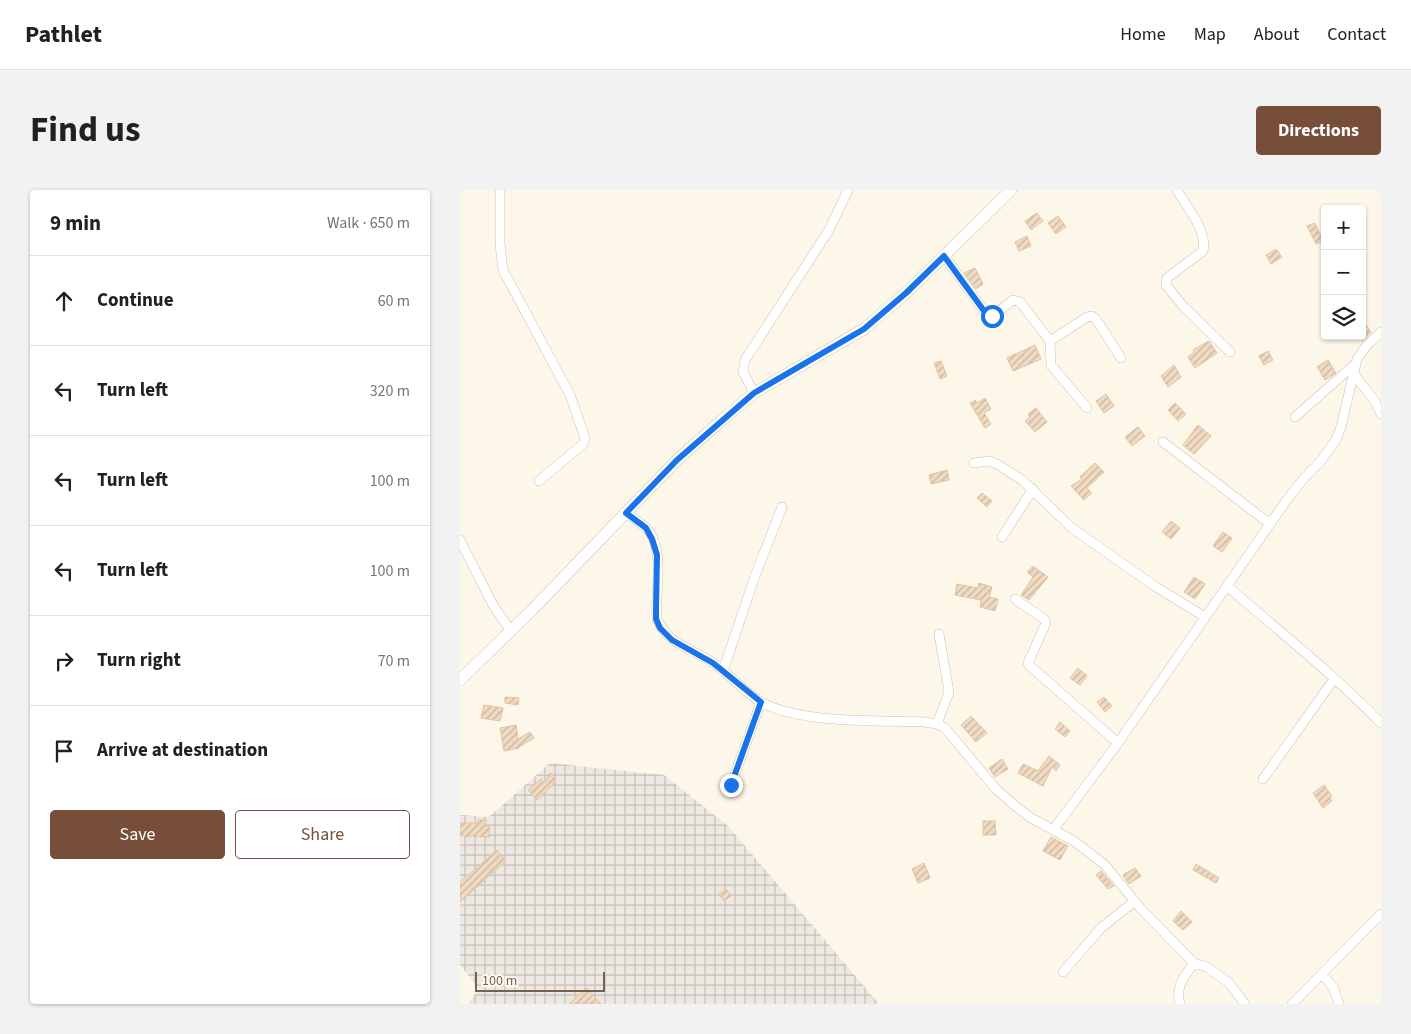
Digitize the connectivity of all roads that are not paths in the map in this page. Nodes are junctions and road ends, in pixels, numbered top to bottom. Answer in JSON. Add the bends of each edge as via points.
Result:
{"nodes":[{"id":1,"x":500,"y":190,"type":"edge"},
{"id":2,"x":848,"y":190,"type":"edge"},
{"id":3,"x":1011,"y":190,"type":"edge"},
{"id":4,"x":1177,"y":190,"type":"edge"},
{"id":5,"x":944,"y":256,"type":"junction"},
{"id":6,"x":1381,"y":332,"type":"edge"},
{"id":7,"x":1050,"y":341,"type":"junction"},
{"id":8,"x":1230,"y":352,"type":"dead end"},
{"id":9,"x":1120,"y":358,"type":"dead end"},
{"id":10,"x":1354,"y":368,"type":"junction"},
{"id":11,"x":754,"y":393,"type":"junction"},
{"id":12,"x":1087,"y":408,"type":"dead end"},
{"id":13,"x":1381,"y":414,"type":"edge"},
{"id":14,"x":1295,"y":417,"type":"dead end"},
{"id":15,"x":1163,"y":442,"type":"dead end"},
{"id":16,"x":974,"y":463,"type":"dead end"},
{"id":17,"x":540,"y":481,"type":"dead end"},
{"id":18,"x":1033,"y":489,"type":"junction"},
{"id":19,"x":782,"y":507,"type":"dead end"},
{"id":20,"x":626,"y":513,"type":"junction"},
{"id":21,"x":1270,"y":524,"type":"junction"},
{"id":22,"x":1002,"y":537,"type":"dead end"},
{"id":23,"x":460,"y":540,"type":"edge"},
{"id":24,"x":1227,"y":586,"type":"junction"},
{"id":25,"x":1015,"y":599,"type":"dead end"},
{"id":26,"x":1205,"y":617,"type":"junction"},
{"id":27,"x":510,"y":630,"type":"junction"},
{"id":28,"x":939,"y":634,"type":"dead end"},
{"id":29,"x":723,"y":671,"type":"junction"},
{"id":30,"x":1334,"y":679,"type":"junction"},
{"id":31,"x":460,"y":680,"type":"edge"},
{"id":32,"x":761,"y":702,"type":"junction"},
{"id":33,"x":1381,"y":723,"type":"edge"},
{"id":34,"x":937,"y":724,"type":"junction"},
{"id":35,"x":1118,"y":743,"type":"junction"},
{"id":36,"x":1263,"y":779,"type":"dead end"},
{"id":37,"x":731,"y":785,"type":"dead end"},
{"id":38,"x":1053,"y":830,"type":"junction"},
{"id":39,"x":1135,"y":901,"type":"junction"},
{"id":40,"x":1381,"y":914,"type":"edge"},
{"id":41,"x":1194,"y":963,"type":"junction"},
{"id":42,"x":1063,"y":972,"type":"dead end"},
{"id":43,"x":1322,"y":974,"type":"junction"},
{"id":44,"x":1180,"y":1004,"type":"edge"},
{"id":45,"x":1245,"y":1004,"type":"edge"},
{"id":46,"x":1292,"y":1004,"type":"edge"},
{"id":47,"x":1339,"y":1004,"type":"edge"}],
"edges":[{"from":1,"to":17,"type":"street","via":[[503,270],[570,395],[584,436],[583,444]]},
{"from":2,"to":11,"type":"street","via":[[829,230],[745,360],[743,372]]},
{"from":3,"to":5,"type":"street"},
{"from":4,"to":8,"type":"street","via":[[1198,225],[1204,244],[1203,251],[1167,278],[1166,285]]},
{"from":5,"to":7,"type":"street","via":[[987,315],[992,316],[1013,300],[1020,302]]},
{"from":5,"to":11,"type":"street","via":[[864,329]]},
{"from":6,"to":10,"type":"street","via":[[1367,345]]},
{"from":7,"to":9,"type":"street","via":[[1092,316]]},
{"from":7,"to":12,"type":"street","via":[[1051,365]]},
{"from":10,"to":13,"type":"street"},
{"from":10,"to":14,"type":"street"},
{"from":10,"to":21,"type":"street","via":[[1336,440]]},
{"from":11,"to":20,"type":"street","via":[[677,460]]},
{"from":15,"to":21,"type":"street"},
{"from":16,"to":18,"type":"street","via":[[990,461],[997,464]]},
{"from":18,"to":22,"type":"street"},
{"from":18,"to":26,"type":"street","via":[[1072,528]]},
{"from":19,"to":29,"type":"street"},
{"from":20,"to":27,"type":"street"},
{"from":20,"to":29,"type":"street","via":[[646,528],[657,555],[656,619],[660,628],[672,640]]},
{"from":21,"to":24,"type":"street"},
{"from":23,"to":27,"type":"street","via":[[493,605]]},
{"from":24,"to":26,"type":"street"},
{"from":24,"to":30,"type":"street"},
{"from":25,"to":35,"type":"street","via":[[1046,623],[1028,663],[1030,666]]},
{"from":26,"to":35,"type":"street"},
{"from":27,"to":31,"type":"street"},
{"from":28,"to":34,"type":"street","via":[[949,692]]},
{"from":29,"to":32,"type":"street"},
{"from":30,"to":33,"type":"street"},
{"from":30,"to":36,"type":"street"},
{"from":32,"to":34,"type":"street","via":[[789,713]]},
{"from":32,"to":37,"type":"street"},
{"from":34,"to":38,"type":"street","via":[[945,728],[1013,804]]},
{"from":35,"to":38,"type":"street"},
{"from":38,"to":39,"type":"street","via":[[1094,855]]},
{"from":39,"to":41,"type":"street"},
{"from":39,"to":42,"type":"street","via":[[1101,928]]},
{"from":40,"to":43,"type":"street"},
{"from":41,"to":44,"type":"street","via":[[1180,984]]},
{"from":41,"to":45,"type":"street","via":[[1207,967],[1228,982]]},
{"from":43,"to":46,"type":"street"},
{"from":43,"to":47,"type":"street","via":[[1333,987]]}]}
